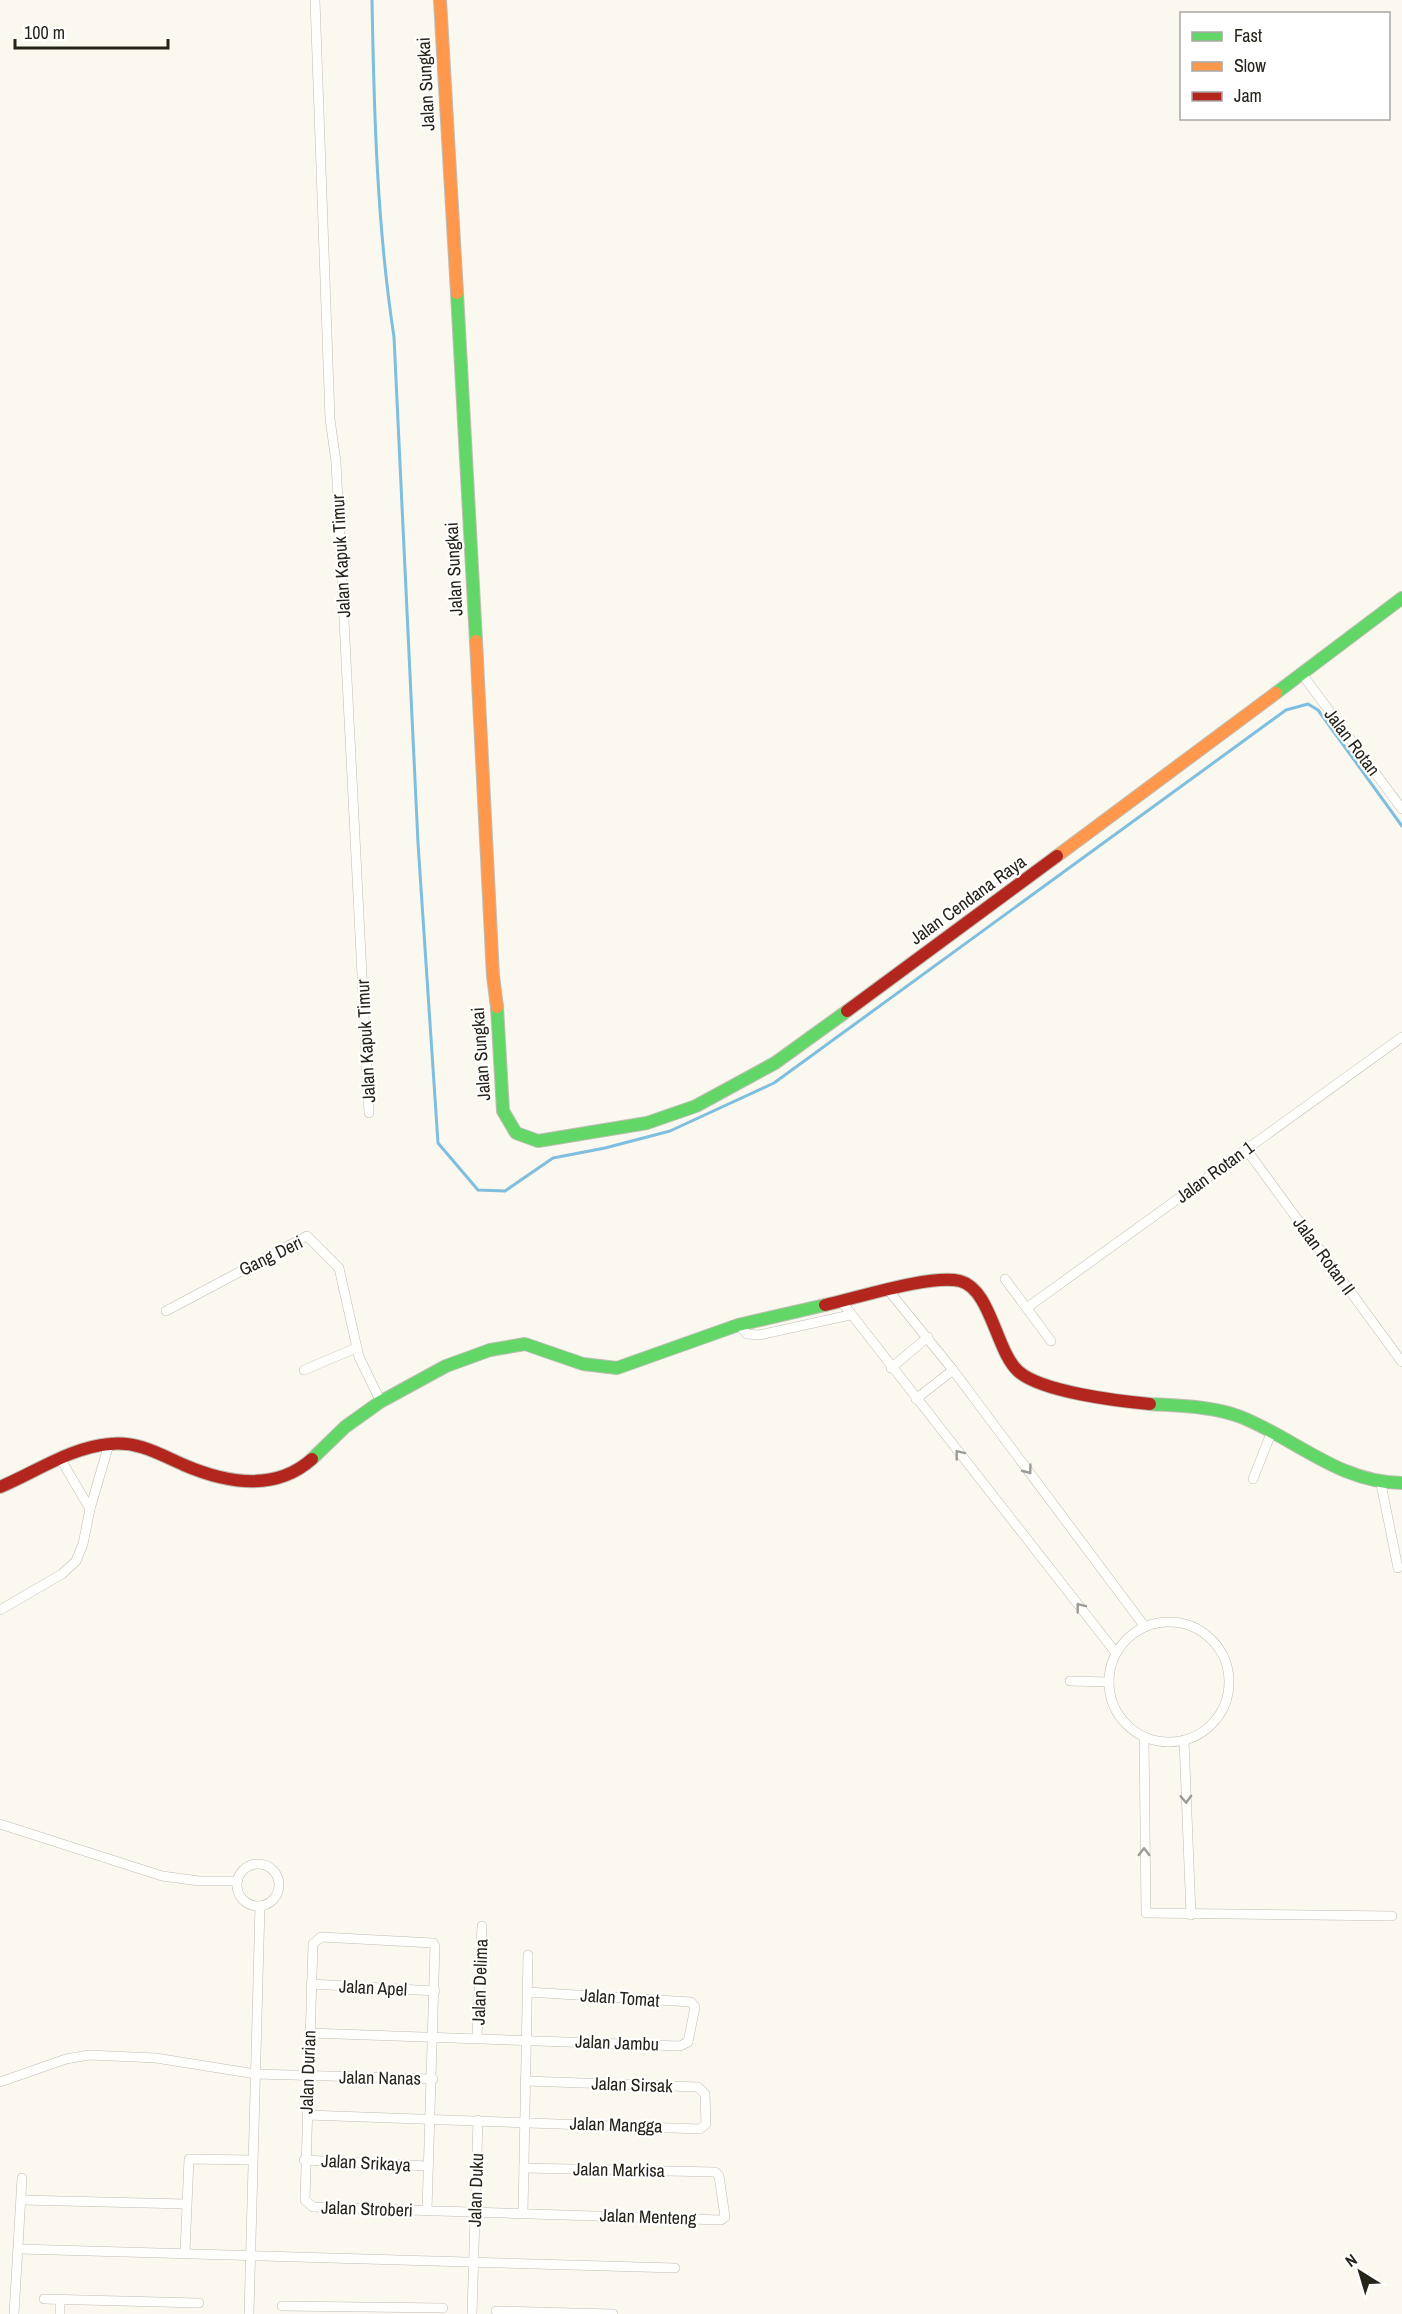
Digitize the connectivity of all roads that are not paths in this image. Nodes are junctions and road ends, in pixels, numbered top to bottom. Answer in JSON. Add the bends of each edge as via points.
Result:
{"nodes":[{"id":1,"x":315,"y":0,"type":"edge"},
{"id":2,"x":440,"y":0,"type":"edge"},
{"id":3,"x":1402,"y":598,"type":"edge"},
{"id":4,"x":1302,"y":674,"type":"junction"},
{"id":5,"x":1402,"y":809,"type":"edge"},
{"id":6,"x":1402,"y":1037,"type":"edge"},
{"id":7,"x":369,"y":1113,"type":"dead end"},
{"id":8,"x":516,"y":1132,"type":"joint"},
{"id":9,"x":1246,"y":1149,"type":"junction"},
{"id":10,"x":1005,"y":1280,"type":"dead end"},
{"id":11,"x":889,"y":1291,"type":"junction"},
{"id":12,"x":840,"y":1301,"type":"junction"},
{"id":13,"x":1028,"y":1307,"type":"junction"},
{"id":14,"x":166,"y":1311,"type":"dead end"},
{"id":15,"x":850,"y":1315,"type":"junction"},
{"id":16,"x":739,"y":1325,"type":"junction"},
{"id":17,"x":928,"y":1337,"type":"junction"},
{"id":18,"x":1051,"y":1341,"type":"dead end"},
{"id":19,"x":356,"y":1348,"type":"junction"},
{"id":20,"x":1402,"y":1362,"type":"edge"},
{"id":21,"x":891,"y":1368,"type":"junction"},
{"id":22,"x":304,"y":1370,"type":"dead end"},
{"id":23,"x":953,"y":1370,"type":"junction"},
{"id":24,"x":916,"y":1399,"type":"junction"},
{"id":25,"x":381,"y":1402,"type":"junction"},
{"id":26,"x":1272,"y":1431,"type":"junction"},
{"id":27,"x":109,"y":1444,"type":"junction"},
{"id":28,"x":60,"y":1458,"type":"junction"},
{"id":29,"x":1253,"y":1479,"type":"dead end"},
{"id":30,"x":1402,"y":1483,"type":"edge"},
{"id":31,"x":1381,"y":1484,"type":"junction"},
{"id":32,"x":0,"y":1487,"type":"edge"},
{"id":33,"x":90,"y":1509,"type":"junction"},
{"id":34,"x":1398,"y":1568,"type":"dead end"},
{"id":35,"x":0,"y":1610,"type":"edge"},
{"id":36,"x":1145,"y":1627,"type":"junction"},
{"id":37,"x":1116,"y":1653,"type":"junction"},
{"id":38,"x":1070,"y":1681,"type":"dead end"},
{"id":39,"x":1108,"y":1682,"type":"junction"},
{"id":40,"x":1144,"y":1737,"type":"junction"},
{"id":41,"x":1184,"y":1740,"type":"junction"},
{"id":42,"x":0,"y":1824,"type":"edge"},
{"id":43,"x":237,"y":1881,"type":"junction"},
{"id":44,"x":260,"y":1906,"type":"junction"},
{"id":45,"x":1191,"y":1915,"type":"junction"},
{"id":46,"x":1392,"y":1916,"type":"dead end"},
{"id":47,"x":482,"y":1926,"type":"dead end"},
{"id":48,"x":528,"y":1955,"type":"dead end"},
{"id":49,"x":311,"y":1984,"type":"junction"},
{"id":50,"x":435,"y":1991,"type":"junction"},
{"id":51,"x":527,"y":1992,"type":"junction"},
{"id":52,"x":691,"y":2024,"type":"joint"},
{"id":53,"x":309,"y":2033,"type":"junction"},
{"id":54,"x":434,"y":2037,"type":"junction"},
{"id":55,"x":477,"y":2038,"type":"junction"},
{"id":56,"x":526,"y":2040,"type":"junction"},
{"id":57,"x":256,"y":2074,"type":"junction"},
{"id":58,"x":309,"y":2076,"type":"junction"},
{"id":59,"x":433,"y":2079,"type":"junction"},
{"id":60,"x":525,"y":2081,"type":"junction"},
{"id":61,"x":0,"y":2082,"type":"edge"},
{"id":62,"x":307,"y":2115,"type":"junction"},
{"id":63,"x":430,"y":2119,"type":"junction"},
{"id":64,"x":478,"y":2120,"type":"junction"},
{"id":65,"x":524,"y":2121,"type":"junction"},
{"id":66,"x":706,"y":2124,"type":"joint"},
{"id":67,"x":252,"y":2160,"type":"junction"},
{"id":68,"x":304,"y":2160,"type":"junction"},
{"id":69,"x":428,"y":2166,"type":"junction"},
{"id":70,"x":524,"y":2168,"type":"junction"},
{"id":71,"x":715,"y":2172,"type":"joint"},
{"id":72,"x":22,"y":2178,"type":"dead end"},
{"id":73,"x":22,"y":2200,"type":"junction"},
{"id":74,"x":185,"y":2204,"type":"junction"},
{"id":75,"x":308,"y":2205,"type":"joint"},
{"id":76,"x":427,"y":2210,"type":"junction"},
{"id":77,"x":475,"y":2212,"type":"junction"},
{"id":78,"x":523,"y":2213,"type":"junction"},
{"id":79,"x":19,"y":2249,"type":"junction"},
{"id":80,"x":185,"y":2252,"type":"junction"},
{"id":81,"x":250,"y":2254,"type":"junction"},
{"id":82,"x":474,"y":2261,"type":"junction"},
{"id":83,"x":675,"y":2268,"type":"dead end"},
{"id":84,"x":44,"y":2299,"type":"dead end"},
{"id":85,"x":60,"y":2299,"type":"junction"},
{"id":86,"x":181,"y":2302,"type":"junction"},
{"id":87,"x":199,"y":2303,"type":"dead end"},
{"id":88,"x":282,"y":2306,"type":"dead end"},
{"id":89,"x":443,"y":2308,"type":"dead end"},
{"id":90,"x":301,"y":2310,"type":"edge"},
{"id":91,"x":423,"y":2311,"type":"edge"},
{"id":92,"x":496,"y":2311,"type":"dead end"},
{"id":93,"x":520,"y":2313,"type":"edge"},
{"id":94,"x":14,"y":2314,"type":"edge"},
{"id":95,"x":60,"y":2314,"type":"edge"},
{"id":96,"x":181,"y":2314,"type":"edge"},
{"id":97,"x":249,"y":2314,"type":"edge"},
{"id":98,"x":472,"y":2314,"type":"edge"},
{"id":99,"x":613,"y":2314,"type":"edge"}],
"edges":[{"from":1,"to":7,"type":"street","name":"Jalan Kapuk Timur","via":[[330,418],[336,462]]},
{"from":2,"to":8,"type":"street","name":"Jalan Sungkai","via":[[492,976],[500,1028],[503,1111]]},
{"from":3,"to":4,"type":"street","name":"Jalan Cendana Raya"},
{"from":4,"to":5,"type":"street","name":"Jalan Rotan"},
{"from":4,"to":8,"type":"street","name":"Jalan Cendana Raya","via":[[947,938],[750,1078],[696,1106],[646,1123],[538,1142]]},
{"from":6,"to":9,"type":"street","name":"Jalan Rotan 1"},
{"from":9,"to":13,"type":"street","name":"Jalan Rotan 1"},
{"from":9,"to":20,"type":"street","name":"Jalan Rotan II"},
{"from":10,"to":13,"type":"street"},
{"from":11,"to":12,"type":"street"},
{"from":11,"to":17,"type":"street"},
{"from":11,"to":26,"type":"street","via":[[939,1281],[966,1283],[979,1296],[1016,1369],[1029,1380],[1136,1403],[1206,1408]]},
{"from":12,"to":15,"type":"street"},
{"from":12,"to":16,"type":"street"},
{"from":13,"to":18,"type":"street"},
{"from":14,"to":19,"type":"street","name":"Gang Deri","via":[[307,1236],[339,1268]]},
{"from":15,"to":16,"type":"street","via":[[759,1335],[747,1334]]},
{"from":15,"to":21,"type":"street"},
{"from":16,"to":25,"type":"street","via":[[612,1369],[593,1369],[537,1348],[514,1344],[435,1373]]},
{"from":17,"to":21,"type":"street"},
{"from":17,"to":23,"type":"street"},
{"from":19,"to":22,"type":"street"},
{"from":19,"to":25,"type":"street","name":"Gang Deri"},
{"from":21,"to":24,"type":"street"},
{"from":23,"to":24,"type":"street"},
{"from":23,"to":36,"type":"street","one_way":true},
{"from":37,"to":24,"type":"street","one_way":true},
{"from":25,"to":27,"type":"street","via":[[347,1426],[304,1468],[260,1482],[207,1474],[138,1445]]},
{"from":26,"to":29,"type":"street"},
{"from":26,"to":31,"type":"street","via":[[1333,1465]]},
{"from":27,"to":28,"type":"street"},
{"from":27,"to":33,"type":"street"},
{"from":28,"to":32,"type":"street"},
{"from":28,"to":33,"type":"street"},
{"from":30,"to":31,"type":"street"},
{"from":31,"to":34,"type":"street"},
{"from":33,"to":35,"type":"street","via":[[83,1544],[70,1568]]},
{"from":36,"to":37,"type":"street","via":[[1128,1638]]},
{"from":36,"to":41,"type":"street","via":[[1174,1622],[1194,1627],[1210,1638],[1226,1662],[1230,1682],[1222,1711],[1202,1732]]},
{"from":37,"to":39,"type":"street"},
{"from":38,"to":39,"type":"street"},
{"from":39,"to":40,"type":"street","via":[[1116,1711],[1128,1727]]},
{"from":40,"to":41,"type":"street","via":[[1164,1742]]},
{"from":45,"to":40,"type":"street","one_way":true,"via":[[1144,1911]]},
{"from":41,"to":45,"type":"street","one_way":true},
{"from":42,"to":43,"type":"street","via":[[162,1876]]},
{"from":43,"to":44,"type":"street","via":[[244,1901]]},
{"from":43,"to":44,"type":"street","via":[[245,1867],[256,1863],[275,1872],[278,1893]]},
{"from":44,"to":57,"type":"street"},
{"from":45,"to":46,"type":"street"},
{"from":47,"to":55,"type":"street","name":"Jalan Delima"},
{"from":48,"to":51,"type":"street"},
{"from":49,"to":50,"type":"street","name":"Jalan Apel"},
{"from":49,"to":50,"type":"street","name":"Jalan Durian","via":[[316,1940],[321,1937],[433,1943]]},
{"from":49,"to":53,"type":"street","name":"Jalan Durian"},
{"from":50,"to":54,"type":"street"},
{"from":51,"to":52,"type":"street","name":"Jalan Tomat","via":[[691,2002],[695,2007]]},
{"from":51,"to":56,"type":"street"},
{"from":52,"to":56,"type":"street","name":"Jalan Jambu","via":[[688,2042],[680,2046]]},
{"from":53,"to":54,"type":"street"},
{"from":53,"to":58,"type":"street","name":"Jalan Durian"},
{"from":54,"to":55,"type":"street"},
{"from":54,"to":59,"type":"street"},
{"from":55,"to":56,"type":"street"},
{"from":56,"to":60,"type":"street"},
{"from":57,"to":58,"type":"street","name":"Jalan Nanas"},
{"from":57,"to":61,"type":"street","name":"Jalan Nanas","via":[[156,2058],[89,2055]]},
{"from":57,"to":67,"type":"street"},
{"from":58,"to":59,"type":"street","name":"Jalan Nanas"},
{"from":58,"to":62,"type":"street","name":"Jalan Durian"},
{"from":59,"to":63,"type":"street"},
{"from":60,"to":65,"type":"street"},
{"from":60,"to":66,"type":"street","name":"Jalan Sirsak","via":[[698,2087],[705,2094]]},
{"from":62,"to":63,"type":"street","name":"Jalan Mangga"},
{"from":62,"to":68,"type":"street","name":"Jalan Durian"},
{"from":63,"to":64,"type":"street","name":"Jalan Mangga"},
{"from":63,"to":69,"type":"street"},
{"from":64,"to":65,"type":"street","name":"Jalan Mangga"},
{"from":64,"to":77,"type":"street","name":"Jalan Duku"},
{"from":65,"to":66,"type":"street","name":"Jalan Mangga","via":[[700,2129]]},
{"from":65,"to":70,"type":"street"},
{"from":67,"to":74,"type":"street","via":[[189,2159]]},
{"from":67,"to":81,"type":"street"},
{"from":68,"to":69,"type":"street","name":"Jalan Srikaya"},
{"from":68,"to":75,"type":"street","name":"Jalan Durian"},
{"from":69,"to":76,"type":"street"},
{"from":70,"to":71,"type":"street","name":"Jalan Markisa"},
{"from":70,"to":78,"type":"street"},
{"from":71,"to":78,"type":"street","name":"Jalan Menteng","via":[[720,2176],[725,2217],[721,2220]]},
{"from":72,"to":73,"type":"street"},
{"from":73,"to":74,"type":"street"},
{"from":73,"to":79,"type":"street"},
{"from":74,"to":80,"type":"street"},
{"from":75,"to":76,"type":"street","name":"Jalan Stroberi"},
{"from":76,"to":77,"type":"street","name":"Jalan Stroberi"},
{"from":77,"to":78,"type":"street","name":"Jalan Stroberi"},
{"from":77,"to":82,"type":"street","name":"Jalan Duku"},
{"from":79,"to":80,"type":"street"},
{"from":79,"to":94,"type":"street"},
{"from":80,"to":81,"type":"street"},
{"from":81,"to":82,"type":"street"},
{"from":81,"to":97,"type":"street"},
{"from":82,"to":83,"type":"street"},
{"from":82,"to":98,"type":"street","name":"Jalan Duku"},
{"from":84,"to":85,"type":"street"},
{"from":85,"to":86,"type":"street"},
{"from":85,"to":95,"type":"street"},
{"from":86,"to":87,"type":"street"},
{"from":86,"to":96,"type":"street"},
{"from":88,"to":90,"type":"street"},
{"from":89,"to":91,"type":"street"},
{"from":90,"to":91,"type":"street"},
{"from":92,"to":93,"type":"street"},
{"from":93,"to":99,"type":"street"}]}
